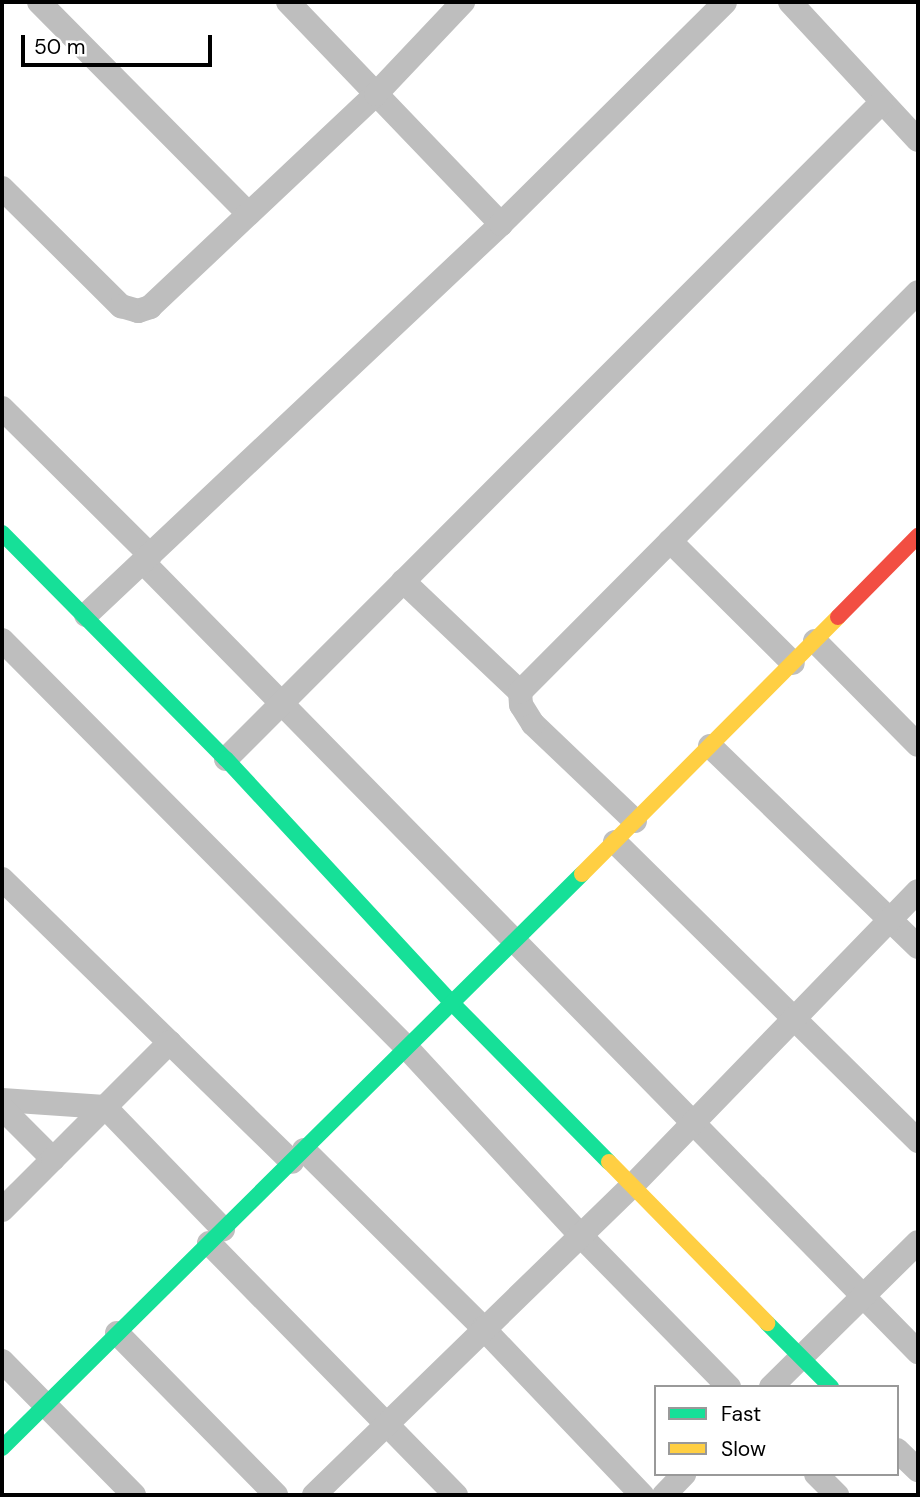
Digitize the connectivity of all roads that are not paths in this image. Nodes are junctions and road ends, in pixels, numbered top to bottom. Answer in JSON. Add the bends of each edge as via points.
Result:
{"nodes":[{"id":1,"x":39,"y":2,"type":"edge"},
{"id":2,"x":288,"y":2,"type":"edge"},
{"id":3,"x":463,"y":2,"type":"edge"},
{"id":4,"x":725,"y":2,"type":"edge"},
{"id":5,"x":790,"y":2,"type":"edge"},
{"id":6,"x":376,"y":94,"type":"junction"},
{"id":7,"x":881,"y":103,"type":"junction"},
{"id":8,"x":918,"y":140,"type":"edge"},
{"id":9,"x":2,"y":188,"type":"edge"},
{"id":10,"x":249,"y":214,"type":"junction"},
{"id":11,"x":501,"y":224,"type":"junction"},
{"id":12,"x":918,"y":292,"type":"edge"},
{"id":13,"x":2,"y":408,"type":"edge"},
{"id":14,"x":2,"y":533,"type":"edge"},
{"id":15,"x":918,"y":536,"type":"edge"},
{"id":16,"x":670,"y":541,"type":"junction"},
{"id":17,"x":146,"y":558,"type":"junction"},
{"id":18,"x":403,"y":582,"type":"junction"},
{"id":19,"x":86,"y":615,"type":"junction"},
{"id":20,"x":2,"y":640,"type":"edge"},
{"id":21,"x":815,"y":641,"type":"junction"},
{"id":22,"x":793,"y":663,"type":"junction"},
{"id":23,"x":520,"y":692,"type":"junction"},
{"id":24,"x":282,"y":702,"type":"junction"},
{"id":25,"x":918,"y":745,"type":"edge"},
{"id":26,"x":710,"y":746,"type":"junction"},
{"id":27,"x":226,"y":759,"type":"junction"},
{"id":28,"x":635,"y":821,"type":"junction"},
{"id":29,"x":615,"y":842,"type":"junction"},
{"id":30,"x":2,"y":879,"type":"edge"},
{"id":31,"x":918,"y":891,"type":"edge"},
{"id":32,"x":890,"y":920,"type":"junction"},
{"id":33,"x":517,"y":941,"type":"junction"},
{"id":34,"x":918,"y":947,"type":"edge"},
{"id":35,"x":453,"y":1004,"type":"junction"},
{"id":36,"x":791,"y":1019,"type":"junction"},
{"id":37,"x":170,"y":1042,"type":"junction"},
{"id":38,"x":408,"y":1049,"type":"junction"},
{"id":39,"x":2,"y":1100,"type":"edge"},
{"id":40,"x":106,"y":1107,"type":"junction"},
{"id":41,"x":2,"y":1108,"type":"edge"},
{"id":42,"x":692,"y":1124,"type":"junction"},
{"id":43,"x":918,"y":1141,"type":"edge"},
{"id":44,"x":298,"y":1156,"type":"junction"},
{"id":45,"x":53,"y":1159,"type":"junction"},
{"id":46,"x":631,"y":1187,"type":"junction"},
{"id":47,"x":2,"y":1210,"type":"edge"},
{"id":48,"x":580,"y":1235,"type":"junction"},
{"id":49,"x":216,"y":1236,"type":"junction"},
{"id":50,"x":918,"y":1242,"type":"edge"},
{"id":51,"x":864,"y":1298,"type":"junction"},
{"id":52,"x":484,"y":1328,"type":"junction"},
{"id":53,"x":117,"y":1333,"type":"junction"},
{"id":54,"x":918,"y":1352,"type":"edge"},
{"id":55,"x":800,"y":1358,"type":"junction"},
{"id":56,"x":2,"y":1361,"type":"edge"},
{"id":57,"x":728,"y":1385,"type":"edge"},
{"id":58,"x":773,"y":1385,"type":"edge"},
{"id":59,"x":829,"y":1385,"type":"edge"},
{"id":60,"x":45,"y":1405,"type":"junction"},
{"id":61,"x":386,"y":1423,"type":"junction"},
{"id":62,"x":2,"y":1448,"type":"edge"},
{"id":63,"x":899,"y":1452,"type":"edge"},
{"id":64,"x":918,"y":1470,"type":"edge"},
{"id":65,"x":682,"y":1476,"type":"edge"},
{"id":66,"x":818,"y":1476,"type":"edge"},
{"id":67,"x":134,"y":1495,"type":"edge"},
{"id":68,"x":276,"y":1495,"type":"edge"},
{"id":69,"x":314,"y":1495,"type":"edge"},
{"id":70,"x":456,"y":1495,"type":"edge"},
{"id":71,"x":642,"y":1495,"type":"edge"},
{"id":72,"x":664,"y":1495,"type":"edge"},
{"id":73,"x":837,"y":1495,"type":"edge"}],
"edges":[{"from":1,"to":10,"type":"street"},
{"from":2,"to":6,"type":"street"},
{"from":3,"to":6,"type":"street"},
{"from":4,"to":11,"type":"street"},
{"from":5,"to":7,"type":"street"},
{"from":6,"to":10,"type":"street"},
{"from":6,"to":11,"type":"street"},
{"from":7,"to":8,"type":"street"},
{"from":7,"to":18,"type":"street"},
{"from":9,"to":10,"type":"street","via":[[121,306],[138,312],[166,294]]},
{"from":11,"to":17,"type":"street"},
{"from":12,"to":16,"type":"street"},
{"from":13,"to":17,"type":"street"},
{"from":14,"to":19,"type":"street"},
{"from":15,"to":21,"type":"street"},
{"from":16,"to":22,"type":"street"},
{"from":16,"to":23,"type":"street"},
{"from":17,"to":19,"type":"street"},
{"from":17,"to":24,"type":"street"},
{"from":18,"to":23,"type":"street"},
{"from":18,"to":24,"type":"street"},
{"from":19,"to":27,"type":"street"},
{"from":20,"to":38,"type":"street"},
{"from":21,"to":22,"type":"street"},
{"from":21,"to":25,"type":"street"},
{"from":22,"to":26,"type":"street"},
{"from":23,"to":28,"type":"street","via":[[521,705],[533,724]]},
{"from":24,"to":27,"type":"street"},
{"from":24,"to":33,"type":"street"},
{"from":26,"to":28,"type":"street"},
{"from":26,"to":32,"type":"street"},
{"from":27,"to":35,"type":"street"},
{"from":28,"to":29,"type":"street"},
{"from":29,"to":33,"type":"street"},
{"from":29,"to":36,"type":"street"},
{"from":30,"to":37,"type":"street"},
{"from":31,"to":32,"type":"street"},
{"from":32,"to":34,"type":"street"},
{"from":32,"to":36,"type":"street"},
{"from":33,"to":35,"type":"street"},
{"from":33,"to":42,"type":"street"},
{"from":35,"to":38,"type":"street"},
{"from":35,"to":46,"type":"street"},
{"from":36,"to":42,"type":"street"},
{"from":36,"to":43,"type":"street"},
{"from":37,"to":40,"type":"street"},
{"from":37,"to":44,"type":"street"},
{"from":38,"to":44,"type":"street"},
{"from":38,"to":48,"type":"street"},
{"from":39,"to":40,"type":"street"},
{"from":40,"to":45,"type":"street"},
{"from":40,"to":49,"type":"street"},
{"from":41,"to":45,"type":"street"},
{"from":42,"to":46,"type":"street"},
{"from":42,"to":51,"type":"street"},
{"from":44,"to":49,"type":"street"},
{"from":44,"to":52,"type":"street"},
{"from":45,"to":47,"type":"street"},
{"from":46,"to":48,"type":"street"},
{"from":46,"to":55,"type":"street"},
{"from":48,"to":52,"type":"street"},
{"from":48,"to":57,"type":"street"},
{"from":49,"to":53,"type":"street"},
{"from":49,"to":61,"type":"street"},
{"from":50,"to":51,"type":"street"},
{"from":51,"to":54,"type":"street"},
{"from":51,"to":55,"type":"street"},
{"from":52,"to":61,"type":"street"},
{"from":52,"to":71,"type":"street"},
{"from":53,"to":60,"type":"street"},
{"from":53,"to":68,"type":"street"},
{"from":55,"to":58,"type":"street"},
{"from":55,"to":59,"type":"street"},
{"from":56,"to":60,"type":"street"},
{"from":60,"to":62,"type":"street"},
{"from":60,"to":67,"type":"street"},
{"from":61,"to":69,"type":"street"},
{"from":61,"to":70,"type":"street"},
{"from":63,"to":64,"type":"street"},
{"from":65,"to":72,"type":"street"},
{"from":66,"to":73,"type":"street"}]}
